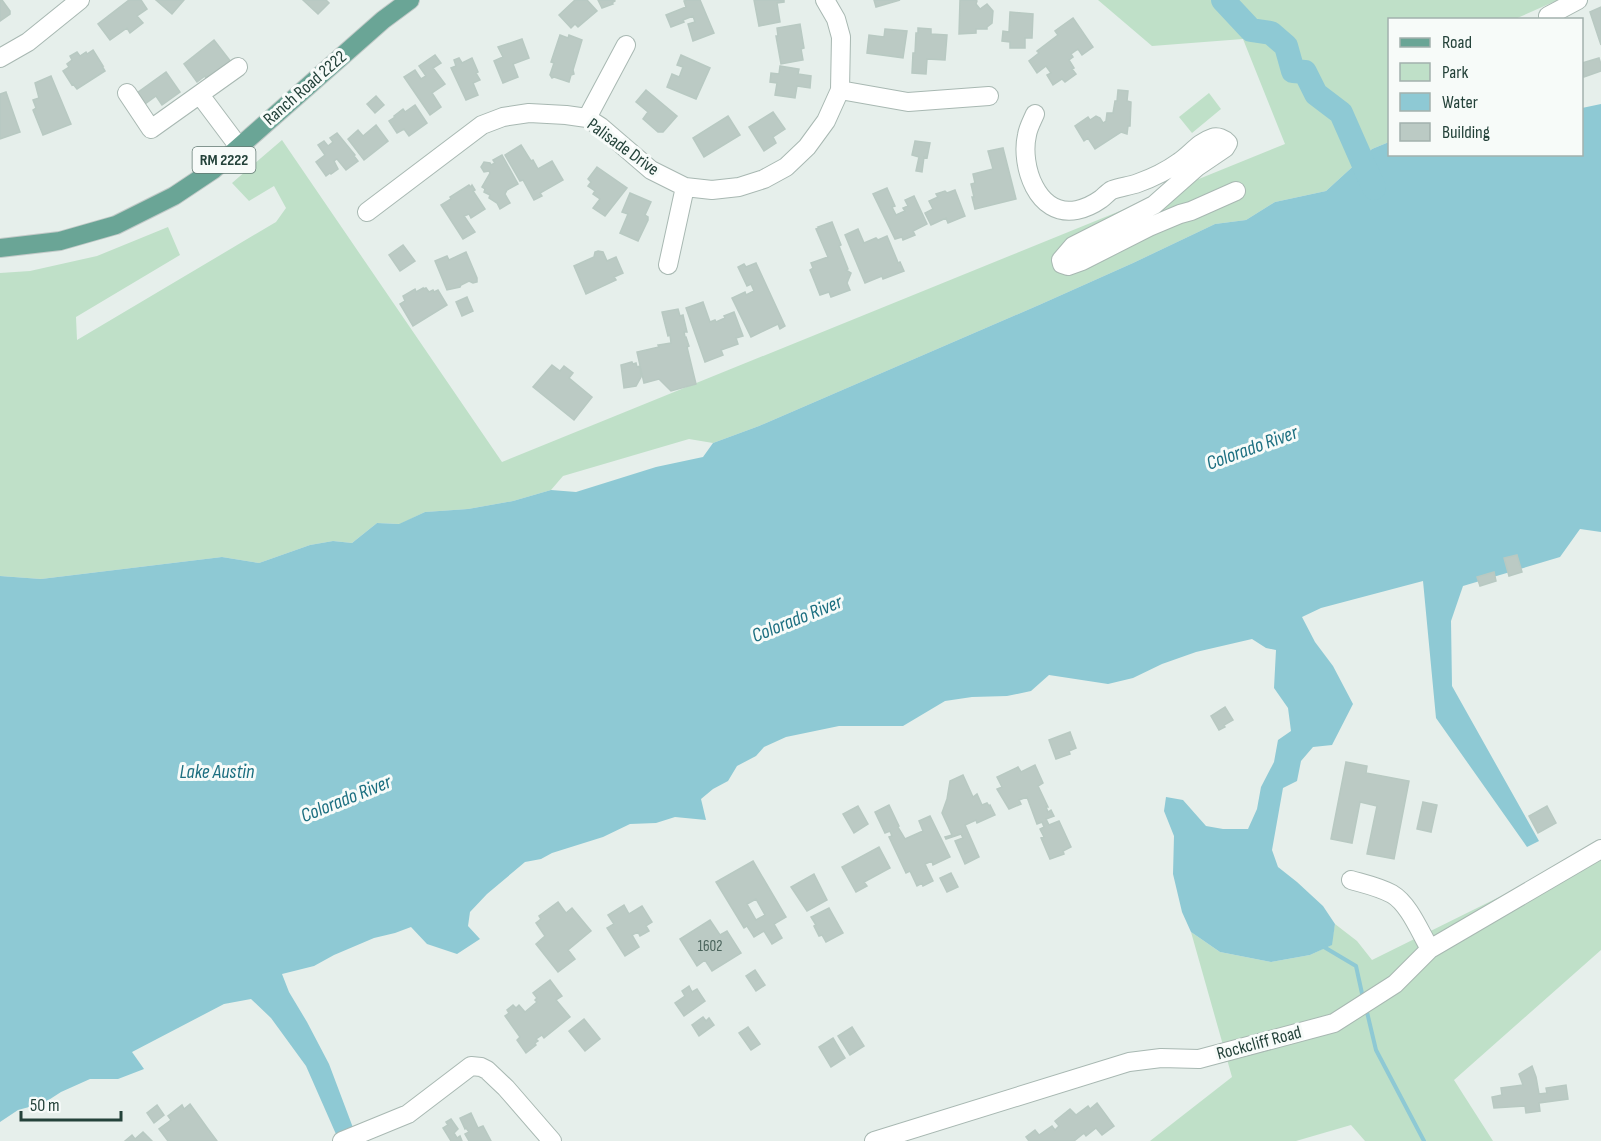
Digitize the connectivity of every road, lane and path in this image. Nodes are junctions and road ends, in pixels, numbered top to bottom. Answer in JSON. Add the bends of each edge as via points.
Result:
{"nodes":[{"id":1,"x":80,"y":0,"type":"edge"},
{"id":2,"x":410,"y":0,"type":"edge"},
{"id":3,"x":825,"y":0,"type":"edge"},
{"id":4,"x":1578,"y":0,"type":"edge"},
{"id":5,"x":1548,"y":16,"type":"dead end"},
{"id":6,"x":626,"y":45,"type":"dead end"},
{"id":7,"x":0,"y":58,"type":"edge"},
{"id":8,"x":238,"y":67,"type":"dead end"},
{"id":9,"x":840,"y":90,"type":"junction"},
{"id":10,"x":127,"y":93,"type":"dead end"},
{"id":11,"x":200,"y":95,"type":"junction"},
{"id":12,"x":989,"y":96,"type":"dead end"},
{"id":13,"x":1035,"y":114,"type":"dead end"},
{"id":14,"x":587,"y":118,"type":"junction"},
{"id":15,"x":239,"y":147,"type":"junction"},
{"id":16,"x":685,"y":187,"type":"junction"},
{"id":17,"x":1236,"y":191,"type":"dead end"},
{"id":18,"x":367,"y":212,"type":"dead end"},
{"id":19,"x":0,"y":248,"type":"edge"},
{"id":20,"x":668,"y":266,"type":"dead end"},
{"id":21,"x":1601,"y":849,"type":"edge"},
{"id":22,"x":1351,"y":880,"type":"dead end"},
{"id":23,"x":1430,"y":949,"type":"junction"},
{"id":24,"x":342,"y":1141,"type":"edge"},
{"id":25,"x":552,"y":1141,"type":"edge"},
{"id":26,"x":874,"y":1141,"type":"edge"}],
"edges":[{"from":1,"to":7,"type":"street","via":[[28,42]]},
{"from":2,"to":15,"type":"main road","name":"Ranch Road 2222","number":"RM 2222"},
{"from":3,"to":9,"type":"street","name":"Palisade Drive","via":[[841,37]]},
{"from":4,"to":5,"type":"street"},
{"from":6,"to":14,"type":"street"},
{"from":8,"to":11,"type":"street"},
{"from":9,"to":12,"type":"street","via":[[908,102]]},
{"from":9,"to":16,"type":"street","name":"Palisade Drive","via":[[826,121],[786,167],[739,188]]},
{"from":10,"to":11,"type":"street","via":[[152,129]]},
{"from":11,"to":15,"type":"street"},
{"from":13,"to":17,"type":"street","via":[[1027,135],[1028,171],[1044,201],[1064,211],[1089,207],[1111,191],[1141,182],[1215,137],[1228,143],[1154,204],[1072,246],[1062,264],[1082,261],[1149,227]]},
{"from":14,"to":16,"type":"street","name":"Palisade Drive","via":[[651,170]]},
{"from":14,"to":18,"type":"street","name":"Palisade Drive","via":[[529,113],[482,125]]},
{"from":15,"to":19,"type":"main road","name":"Ranch Road 2222","number":"RM 2222","via":[[174,196],[116,225],[60,241]]},
{"from":16,"to":20,"type":"street"},
{"from":21,"to":23,"type":"street","name":"Rockcliff Road"},
{"from":22,"to":23,"type":"street","via":[[1394,895],[1405,906]]},
{"from":23,"to":26,"type":"street","name":"Rockcliff Road","via":[[1395,984],[1334,1023],[1199,1059],[1129,1062]]},
{"from":24,"to":25,"type":"street","via":[[408,1114],[471,1066],[488,1070]]}]}
